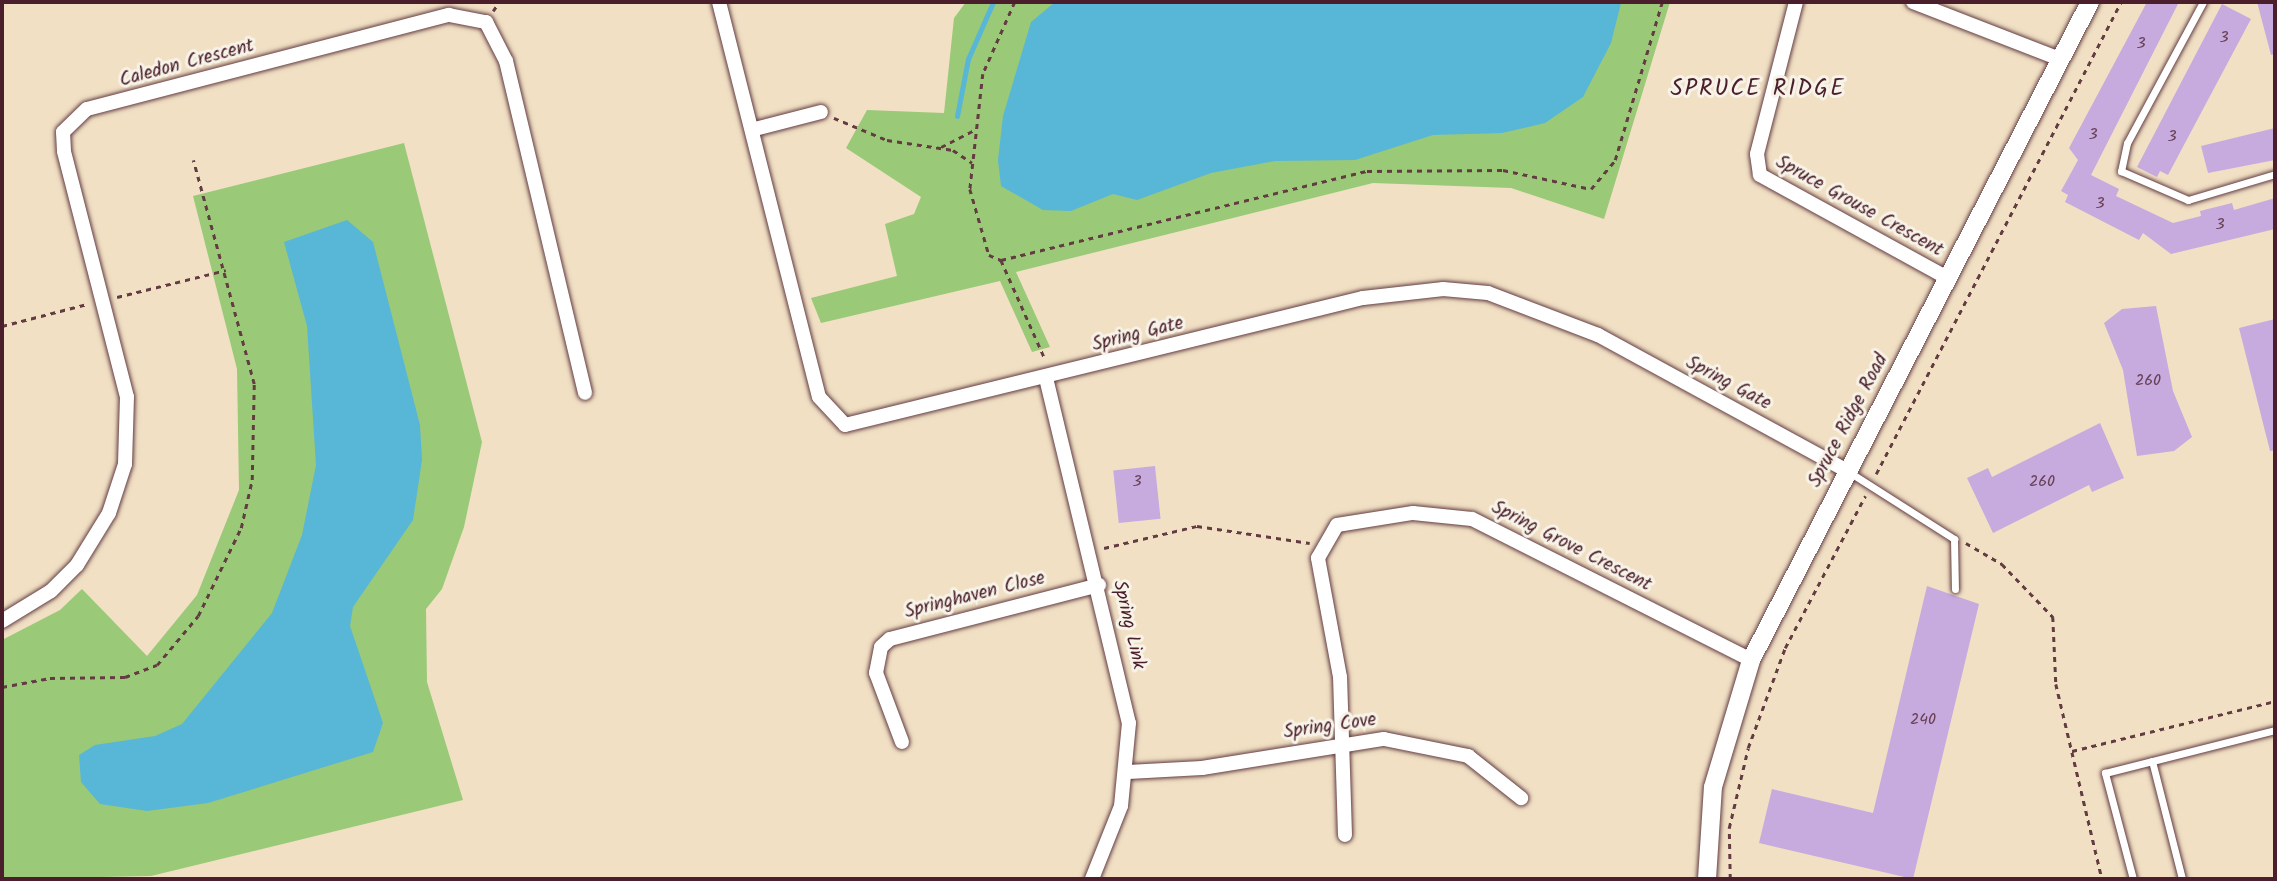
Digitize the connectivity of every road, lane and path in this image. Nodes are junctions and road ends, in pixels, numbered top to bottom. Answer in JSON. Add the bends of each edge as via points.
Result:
{"nodes":[{"id":1,"x":719,"y":2,"type":"edge"},
{"id":2,"x":1015,"y":2,"type":"edge"},
{"id":3,"x":1662,"y":2,"type":"edge"},
{"id":4,"x":1796,"y":2,"type":"edge"},
{"id":5,"x":1913,"y":2,"type":"edge"},
{"id":6,"x":2090,"y":2,"type":"edge"},
{"id":7,"x":2121,"y":2,"type":"edge"},
{"id":8,"x":2203,"y":2,"type":"edge"},
{"id":9,"x":2060,"y":59,"type":"junction"},
{"id":10,"x":821,"y":112,"type":"joint"},
{"id":11,"x":754,"y":129,"type":"junction"},
{"id":12,"x":976,"y":129,"type":"junction"},
{"id":13,"x":938,"y":148,"type":"junction"},
{"id":14,"x":193,"y":160,"type":"dead end"},
{"id":15,"x":972,"y":163,"type":"junction"},
{"id":16,"x":2275,"y":174,"type":"edge"},
{"id":17,"x":1001,"y":260,"type":"junction"},
{"id":18,"x":227,"y":270,"type":"junction"},
{"id":19,"x":1949,"y":279,"type":"junction"},
{"id":20,"x":103,"y":300,"type":"junction"},
{"id":21,"x":2,"y":326,"type":"edge"},
{"id":22,"x":1046,"y":378,"type":"junction"},
{"id":23,"x":586,"y":393,"type":"dead end"},
{"id":24,"x":1846,"y":470,"type":"junction"},
{"id":25,"x":1871,"y":485,"type":"junction"},
{"id":26,"x":1954,"y":539,"type":"junction"},
{"id":27,"x":1320,"y":545,"type":"junction"},
{"id":28,"x":1090,"y":551,"type":"junction"},
{"id":29,"x":1099,"y":585,"type":"junction"},
{"id":30,"x":1955,"y":589,"type":"dead end"},
{"id":31,"x":2,"y":621,"type":"edge"},
{"id":32,"x":1751,"y":660,"type":"junction"},
{"id":33,"x":2,"y":687,"type":"edge"},
{"id":34,"x":2275,"y":701,"type":"edge"},
{"id":35,"x":2275,"y":730,"type":"edge"},
{"id":36,"x":902,"y":742,"type":"dead end"},
{"id":37,"x":1344,"y":743,"type":"junction"},
{"id":38,"x":2071,"y":751,"type":"junction"},
{"id":39,"x":2152,"y":761,"type":"junction"},
{"id":40,"x":1128,"y":772,"type":"junction"},
{"id":41,"x":1521,"y":798,"type":"dead end"},
{"id":42,"x":1345,"y":835,"type":"dead end"},
{"id":43,"x":1092,"y":879,"type":"edge"},
{"id":44,"x":1707,"y":879,"type":"edge"},
{"id":45,"x":1730,"y":879,"type":"edge"},
{"id":46,"x":2102,"y":879,"type":"edge"},
{"id":47,"x":2133,"y":879,"type":"edge"},
{"id":48,"x":2182,"y":879,"type":"edge"}],
"edges":[{"from":1,"to":11,"type":"street","name":"Spring Gate"},
{"from":2,"to":12,"type":"path","via":[[988,54]]},
{"from":3,"to":17,"type":"path","via":[[1615,160],[1591,189],[1503,170],[1367,171]]},
{"from":4,"to":19,"type":"street","name":"Spruce Grouse Crescent","via":[[1757,154],[1760,174]]},
{"from":5,"to":9,"type":"street"},
{"from":6,"to":9,"type":"street","name":"Spruce Ridge Road"},
{"from":7,"to":25,"type":"path"},
{"from":8,"to":16,"type":"lane","via":[[2127,143],[2121,170],[2188,200]]},
{"from":9,"to":19,"type":"street","name":"Spruce Ridge Road"},
{"from":10,"to":11,"type":"street"},
{"from":10,"to":13,"type":"path","via":[[887,140]]},
{"from":11,"to":22,"type":"street","name":"Spring Gate","via":[[820,397],[835,420],[858,424]]},
{"from":12,"to":13,"type":"path"},
{"from":12,"to":15,"type":"path"},
{"from":13,"to":15,"type":"path"},
{"from":14,"to":18,"type":"path"},
{"from":15,"to":17,"type":"path","via":[[978,228],[989,256]]},
{"from":17,"to":22,"type":"path","via":[[1038,337]]},
{"from":18,"to":20,"type":"path"},
{"from":18,"to":33,"type":"path","via":[[257,422],[252,480],[225,569],[174,648],[143,674]]},
{"from":19,"to":24,"type":"street","name":"Spruce Ridge Road"},
{"from":20,"to":21,"type":"path"},
{"from":20,"to":23,"type":"street","name":"Caledon Crescent","via":[[64,151],[72,118],[468,15],[486,22],[506,61]]},
{"from":20,"to":31,"type":"street","name":"Caledon Crescent","via":[[127,397],[119,489],[77,565],[51,591]]},
{"from":22,"to":24,"type":"street","name":"Spring Gate","via":[[1363,298],[1443,289],[1488,293],[1598,335]]},
{"from":22,"to":28,"type":"street","name":"Spring Link"},
{"from":24,"to":25,"type":"lane"},
{"from":24,"to":32,"type":"street","name":"Spruce Ridge Road"},
{"from":25,"to":26,"type":"lane"},
{"from":25,"to":45,"type":"path","via":[[1785,648],[1748,748],[1729,828]]},
{"from":26,"to":30,"type":"lane"},
{"from":26,"to":38,"type":"path","via":[[2002,564],[2046,604],[2057,632],[2056,684]]},
{"from":27,"to":28,"type":"path","via":[[1197,526]]},
{"from":27,"to":32,"type":"street","name":"Spring Grove Crescent","via":[[1337,525],[1390,515],[1472,519]]},
{"from":27,"to":37,"type":"street"},
{"from":28,"to":29,"type":"street","name":"Spring Link"},
{"from":29,"to":36,"type":"street","name":"Springhaven Close","via":[[890,639],[881,647],[876,673]]},
{"from":29,"to":40,"type":"street","name":"Spring Link","via":[[1129,723]]},
{"from":32,"to":44,"type":"street","name":"Spruce Ridge Road","via":[[1713,787]]},
{"from":34,"to":38,"type":"path"},
{"from":35,"to":39,"type":"lane"},
{"from":37,"to":40,"type":"street","name":"Spring Cove","via":[[1202,768]]},
{"from":37,"to":41,"type":"street","name":"Spring Cove","via":[[1427,743],[1478,761]]},
{"from":37,"to":42,"type":"street"},
{"from":38,"to":46,"type":"path"},
{"from":39,"to":47,"type":"lane","via":[[2105,773]]},
{"from":39,"to":48,"type":"lane"},
{"from":40,"to":43,"type":"street","name":"Spring Link","via":[[1109,844]]}]}
